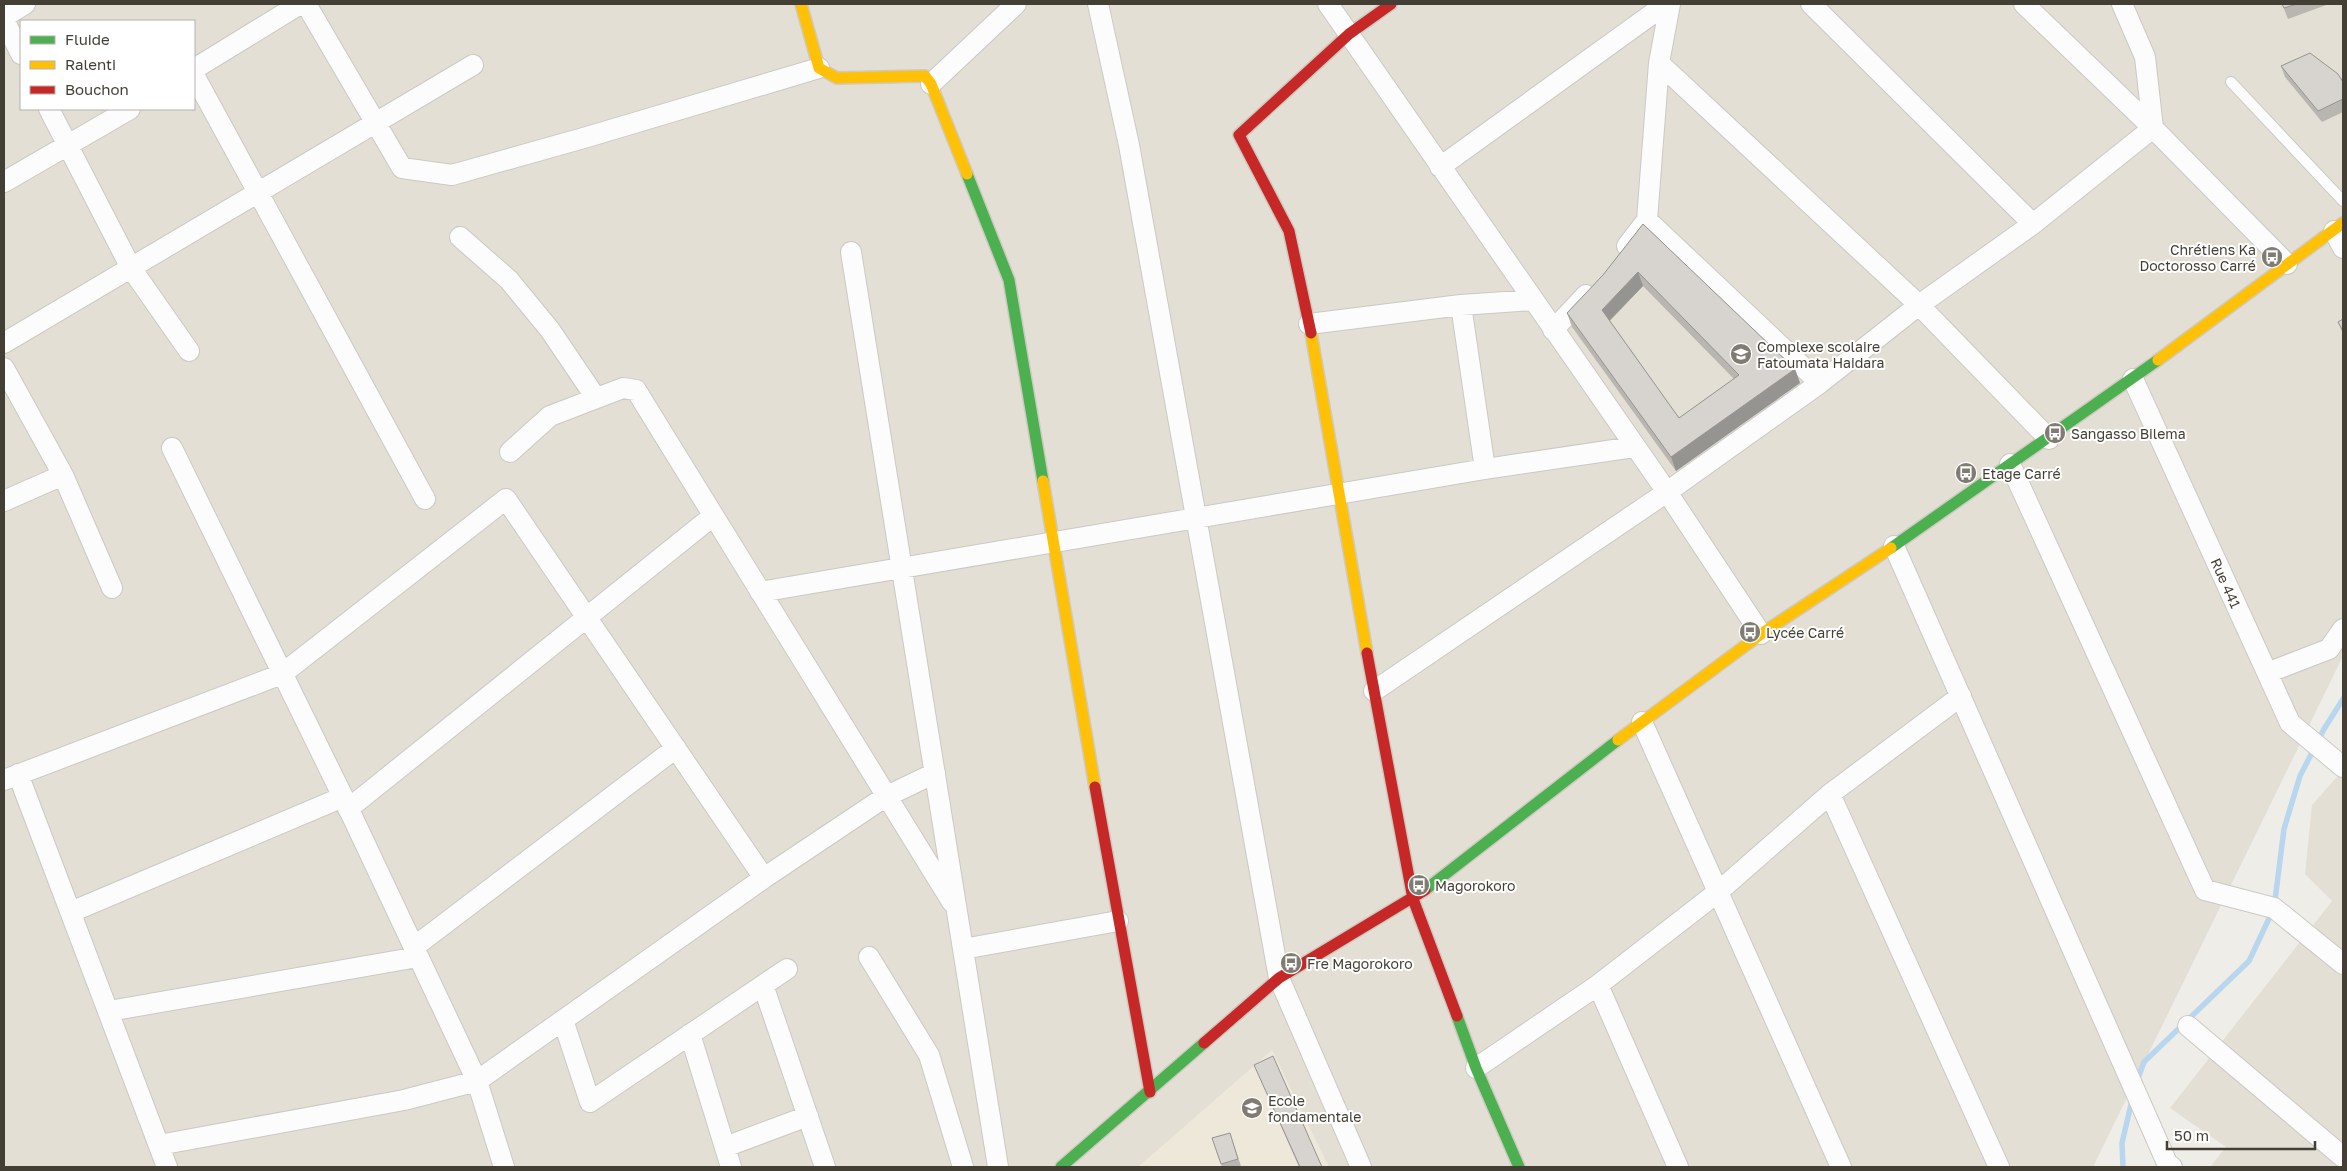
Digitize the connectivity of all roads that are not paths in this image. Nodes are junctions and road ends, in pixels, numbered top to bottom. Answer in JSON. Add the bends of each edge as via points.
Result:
{"nodes":[{"id":1,"x":25,"y":4,"type":"edge"},
{"id":2,"x":300,"y":4,"type":"edge"},
{"id":3,"x":306,"y":4,"type":"edge"},
{"id":4,"x":801,"y":4,"type":"edge"},
{"id":5,"x":1016,"y":4,"type":"edge"},
{"id":6,"x":1098,"y":4,"type":"edge"},
{"id":7,"x":1328,"y":4,"type":"edge"},
{"id":8,"x":1391,"y":4,"type":"edge"},
{"id":9,"x":1666,"y":4,"type":"edge"},
{"id":10,"x":1670,"y":4,"type":"edge"},
{"id":11,"x":1811,"y":4,"type":"edge"},
{"id":12,"x":2024,"y":4,"type":"edge"},
{"id":13,"x":2122,"y":4,"type":"edge"},
{"id":14,"x":4,"y":19,"type":"edge"},
{"id":15,"x":1349,"y":34,"type":"junction"},
{"id":16,"x":20,"y":52,"type":"edge"},
{"id":17,"x":1659,"y":63,"type":"junction"},
{"id":18,"x":473,"y":65,"type":"dead end"},
{"id":19,"x":819,"y":68,"type":"junction"},
{"id":20,"x":195,"y":69,"type":"edge"},
{"id":21,"x":195,"y":77,"type":"edge"},
{"id":22,"x":2231,"y":82,"type":"dead end"},
{"id":23,"x":931,"y":84,"type":"junction"},
{"id":24,"x":51,"y":110,"type":"edge"},
{"id":25,"x":128,"y":110,"type":"edge"},
{"id":26,"x":376,"y":123,"type":"junction"},
{"id":27,"x":2154,"y":128,"type":"junction"},
{"id":28,"x":69,"y":146,"type":"junction"},
{"id":29,"x":1440,"y":167,"type":"junction"},
{"id":30,"x":4,"y":182,"type":"edge"},
{"id":31,"x":258,"y":193,"type":"junction"},
{"id":32,"x":2343,"y":201,"type":"edge"},
{"id":33,"x":1647,"y":220,"type":"junction"},
{"id":34,"x":2033,"y":224,"type":"junction"},
{"id":35,"x":2340,"y":234,"type":"edge"},
{"id":36,"x":460,"y":236,"type":"dead end"},
{"id":37,"x":851,"y":252,"type":"dead end"},
{"id":38,"x":1617,"y":258,"type":"edge"},
{"id":39,"x":2287,"y":264,"type":"junction"},
{"id":40,"x":131,"y":268,"type":"junction"},
{"id":41,"x":1600,"y":281,"type":"edge"},
{"id":42,"x":1532,"y":300,"type":"junction"},
{"id":43,"x":1461,"y":305,"type":"junction"},
{"id":44,"x":1919,"y":305,"type":"junction"},
{"id":45,"x":1309,"y":324,"type":"junction"},
{"id":46,"x":1553,"y":330,"type":"junction"},
{"id":47,"x":4,"y":343,"type":"edge"},
{"id":48,"x":189,"y":351,"type":"dead end"},
{"id":49,"x":4,"y":368,"type":"edge"},
{"id":50,"x":2134,"y":379,"type":"junction"},
{"id":51,"x":1820,"y":383,"type":"junction"},
{"id":52,"x":596,"y":398,"type":"junction"},
{"id":53,"x":2049,"y":439,"type":"junction"},
{"id":54,"x":1634,"y":447,"type":"junction"},
{"id":55,"x":172,"y":448,"type":"dead end"},
{"id":56,"x":510,"y":452,"type":"dead end"},
{"id":57,"x":2010,"y":464,"type":"junction"},
{"id":58,"x":1485,"y":468,"type":"junction"},
{"id":59,"x":63,"y":475,"type":"junction"},
{"id":60,"x":1667,"y":492,"type":"junction"},
{"id":61,"x":1339,"y":493,"type":"junction"},
{"id":62,"x":424,"y":499,"type":"dead end"},
{"id":63,"x":4,"y":501,"type":"edge"},
{"id":64,"x":713,"y":516,"type":"junction"},
{"id":65,"x":1196,"y":517,"type":"junction"},
{"id":66,"x":1054,"y":542,"type":"junction"},
{"id":67,"x":1894,"y":546,"type":"junction"},
{"id":68,"x":902,"y":567,"type":"junction"},
{"id":69,"x":112,"y":588,"type":"dead end"},
{"id":70,"x":760,"y":592,"type":"junction"},
{"id":71,"x":587,"y":618,"type":"junction"},
{"id":72,"x":2343,"y":629,"type":"edge"},
{"id":73,"x":1761,"y":634,"type":"junction"},
{"id":74,"x":2267,"y":672,"type":"junction"},
{"id":75,"x":282,"y":674,"type":"junction"},
{"id":76,"x":1374,"y":691,"type":"junction"},
{"id":77,"x":1961,"y":696,"type":"junction"},
{"id":78,"x":1642,"y":722,"type":"junction"},
{"id":79,"x":676,"y":748,"type":"junction"},
{"id":80,"x":2343,"y":767,"type":"edge"},
{"id":81,"x":935,"y":773,"type":"junction"},
{"id":82,"x":11,"y":777,"type":"edge"},
{"id":83,"x":1830,"y":794,"type":"junction"},
{"id":84,"x":886,"y":797,"type":"junction"},
{"id":85,"x":346,"y":803,"type":"junction"},
{"id":86,"x":764,"y":878,"type":"junction"},
{"id":87,"x":1718,"y":892,"type":"junction"},
{"id":88,"x":1413,"y":899,"type":"junction"},
{"id":89,"x":957,"y":910,"type":"junction"},
{"id":90,"x":71,"y":912,"type":"junction"},
{"id":91,"x":1118,"y":921,"type":"junction"},
{"id":92,"x":963,"y":949,"type":"junction"},
{"id":93,"x":416,"y":952,"type":"junction"},
{"id":94,"x":869,"y":957,"type":"dead end"},
{"id":95,"x":2343,"y":964,"type":"edge"},
{"id":96,"x":787,"y":969,"type":"dead end"},
{"id":97,"x":1279,"y":978,"type":"junction"},
{"id":98,"x":763,"y":985,"type":"junction"},
{"id":99,"x":1598,"y":985,"type":"junction"},
{"id":100,"x":109,"y":1011,"type":"junction"},
{"id":101,"x":563,"y":1020,"type":"junction"},
{"id":102,"x":2188,"y":1026,"type":"dead end"},
{"id":103,"x":690,"y":1034,"type":"junction"},
{"id":104,"x":1476,"y":1068,"type":"junction"},
{"id":105,"x":477,"y":1081,"type":"junction"},
{"id":106,"x":1150,"y":1092,"type":"junction"},
{"id":107,"x":808,"y":1116,"type":"junction"},
{"id":108,"x":159,"y":1145,"type":"junction"},
{"id":109,"x":725,"y":1147,"type":"junction"},
{"id":110,"x":2343,"y":1157,"type":"edge"},
{"id":111,"x":167,"y":1167,"type":"edge"},
{"id":112,"x":504,"y":1167,"type":"edge"},
{"id":113,"x":731,"y":1167,"type":"edge"},
{"id":114,"x":825,"y":1167,"type":"edge"},
{"id":115,"x":963,"y":1167,"type":"edge"},
{"id":116,"x":998,"y":1167,"type":"edge"},
{"id":117,"x":1061,"y":1167,"type":"edge"},
{"id":118,"x":1361,"y":1167,"type":"edge"},
{"id":119,"x":1519,"y":1167,"type":"edge"},
{"id":120,"x":1678,"y":1167,"type":"edge"},
{"id":121,"x":1841,"y":1167,"type":"edge"},
{"id":122,"x":1999,"y":1167,"type":"edge"},
{"id":123,"x":2172,"y":1167,"type":"edge"}],
"edges":[{"from":1,"to":14,"type":"street"},
{"from":2,"to":20,"type":"street"},
{"from":3,"to":26,"type":"street"},
{"from":4,"to":19,"type":"street"},
{"from":5,"to":23,"type":"street"},
{"from":6,"to":65,"type":"street","via":[[1129,145]]},
{"from":7,"to":15,"type":"street"},
{"from":8,"to":15,"type":"street"},
{"from":9,"to":29,"type":"street"},
{"from":10,"to":17,"type":"street"},
{"from":11,"to":34,"type":"street"},
{"from":12,"to":27,"type":"street"},
{"from":13,"to":27,"type":"street","via":[[2145,57]]},
{"from":14,"to":16,"type":"street"},
{"from":15,"to":29,"type":"street"},
{"from":15,"to":45,"type":"street","via":[[1239,135],[1289,231]]},
{"from":17,"to":33,"type":"street"},
{"from":17,"to":44,"type":"street"},
{"from":18,"to":26,"type":"street"},
{"from":19,"to":23,"type":"street","via":[[837,78],[925,76]]},
{"from":19,"to":26,"type":"street","via":[[452,175],[402,168]]},
{"from":21,"to":31,"type":"street"},
{"from":22,"to":32,"type":"lane"},
{"from":23,"to":66,"type":"street","via":[[1009,280]]},
{"from":24,"to":28,"type":"street"},
{"from":25,"to":28,"type":"street"},
{"from":26,"to":31,"type":"street"},
{"from":27,"to":34,"type":"street"},
{"from":27,"to":39,"type":"street"},
{"from":28,"to":30,"type":"street"},
{"from":28,"to":40,"type":"street"},
{"from":29,"to":42,"type":"street"},
{"from":31,"to":40,"type":"street"},
{"from":31,"to":62,"type":"street"},
{"from":33,"to":38,"type":"street"},
{"from":33,"to":51,"type":"street"},
{"from":34,"to":44,"type":"street"},
{"from":35,"to":39,"type":"street"},
{"from":36,"to":52,"type":"street","via":[[509,280],[550,330]]},
{"from":37,"to":68,"type":"street"},
{"from":39,"to":50,"type":"street"},
{"from":40,"to":47,"type":"street"},
{"from":40,"to":48,"type":"street"},
{"from":41,"to":46,"type":"street"},
{"from":42,"to":43,"type":"street"},
{"from":42,"to":46,"type":"street"},
{"from":43,"to":45,"type":"street"},
{"from":43,"to":58,"type":"street"},
{"from":44,"to":51,"type":"street"},
{"from":44,"to":53,"type":"street"},
{"from":45,"to":61,"type":"street"},
{"from":46,"to":54,"type":"street"},
{"from":49,"to":59,"type":"street"},
{"from":50,"to":53,"type":"street"},
{"from":50,"to":74,"type":"street","name":"Rue 441"},
{"from":51,"to":60,"type":"street"},
{"from":52,"to":56,"type":"street","via":[[550,416]]},
{"from":52,"to":64,"type":"street","via":[[624,388],[636,390]]},
{"from":53,"to":57,"type":"street"},
{"from":54,"to":58,"type":"street"},
{"from":54,"to":60,"type":"street"},
{"from":55,"to":75,"type":"street"},
{"from":57,"to":67,"type":"street"},
{"from":57,"to":95,"type":"street","via":[[2205,890],[2274,908]]},
{"from":58,"to":61,"type":"street"},
{"from":59,"to":63,"type":"street"},
{"from":59,"to":69,"type":"street"},
{"from":60,"to":73,"type":"street"},
{"from":60,"to":76,"type":"street"},
{"from":61,"to":65,"type":"street"},
{"from":61,"to":76,"type":"street"},
{"from":64,"to":70,"type":"street"},
{"from":64,"to":71,"type":"street"},
{"from":65,"to":66,"type":"street"},
{"from":65,"to":97,"type":"street"},
{"from":66,"to":68,"type":"street"},
{"from":66,"to":91,"type":"street"},
{"from":67,"to":73,"type":"street"},
{"from":67,"to":77,"type":"street"},
{"from":68,"to":70,"type":"street"},
{"from":68,"to":81,"type":"street"},
{"from":70,"to":84,"type":"street"},
{"from":71,"to":75,"type":"street","via":[[506,499]]},
{"from":71,"to":79,"type":"street"},
{"from":71,"to":85,"type":"street"},
{"from":72,"to":74,"type":"street","via":[[2329,649]]},
{"from":73,"to":78,"type":"street"},
{"from":74,"to":80,"type":"street","name":"Rue 441","via":[[2290,723]]},
{"from":75,"to":82,"type":"street"},
{"from":75,"to":85,"type":"street"},
{"from":76,"to":88,"type":"street"},
{"from":77,"to":83,"type":"street"},
{"from":77,"to":123,"type":"street","via":[[2167,1163]]},
{"from":78,"to":87,"type":"street"},
{"from":78,"to":88,"type":"street"},
{"from":79,"to":86,"type":"street"},
{"from":79,"to":93,"type":"street"},
{"from":81,"to":84,"type":"street"},
{"from":81,"to":89,"type":"street"},
{"from":82,"to":90,"type":"street"},
{"from":83,"to":87,"type":"street"},
{"from":83,"to":122,"type":"street"},
{"from":84,"to":86,"type":"street"},
{"from":84,"to":89,"type":"street"},
{"from":85,"to":90,"type":"street"},
{"from":85,"to":93,"type":"street"},
{"from":86,"to":101,"type":"street"},
{"from":87,"to":99,"type":"street"},
{"from":87,"to":121,"type":"street"},
{"from":88,"to":97,"type":"street"},
{"from":88,"to":104,"type":"street"},
{"from":89,"to":92,"type":"street"},
{"from":90,"to":100,"type":"street"},
{"from":91,"to":92,"type":"street"},
{"from":91,"to":106,"type":"street"},
{"from":92,"to":116,"type":"street"},
{"from":93,"to":100,"type":"street"},
{"from":93,"to":105,"type":"street"},
{"from":94,"to":115,"type":"street","via":[[929,1055]]},
{"from":96,"to":98,"type":"street"},
{"from":97,"to":106,"type":"street"},
{"from":97,"to":118,"type":"street"},
{"from":98,"to":103,"type":"street"},
{"from":98,"to":107,"type":"street"},
{"from":99,"to":104,"type":"street"},
{"from":99,"to":120,"type":"street"},
{"from":100,"to":108,"type":"street"},
{"from":101,"to":103,"type":"street","via":[[590,1102]]},
{"from":101,"to":105,"type":"street"},
{"from":102,"to":110,"type":"street"},
{"from":103,"to":109,"type":"street"},
{"from":104,"to":119,"type":"street"},
{"from":105,"to":108,"type":"street","via":[[404,1100]]},
{"from":105,"to":112,"type":"street"},
{"from":106,"to":117,"type":"street"},
{"from":107,"to":109,"type":"street"},
{"from":107,"to":114,"type":"street"},
{"from":108,"to":111,"type":"street"},
{"from":109,"to":113,"type":"street"}]}
